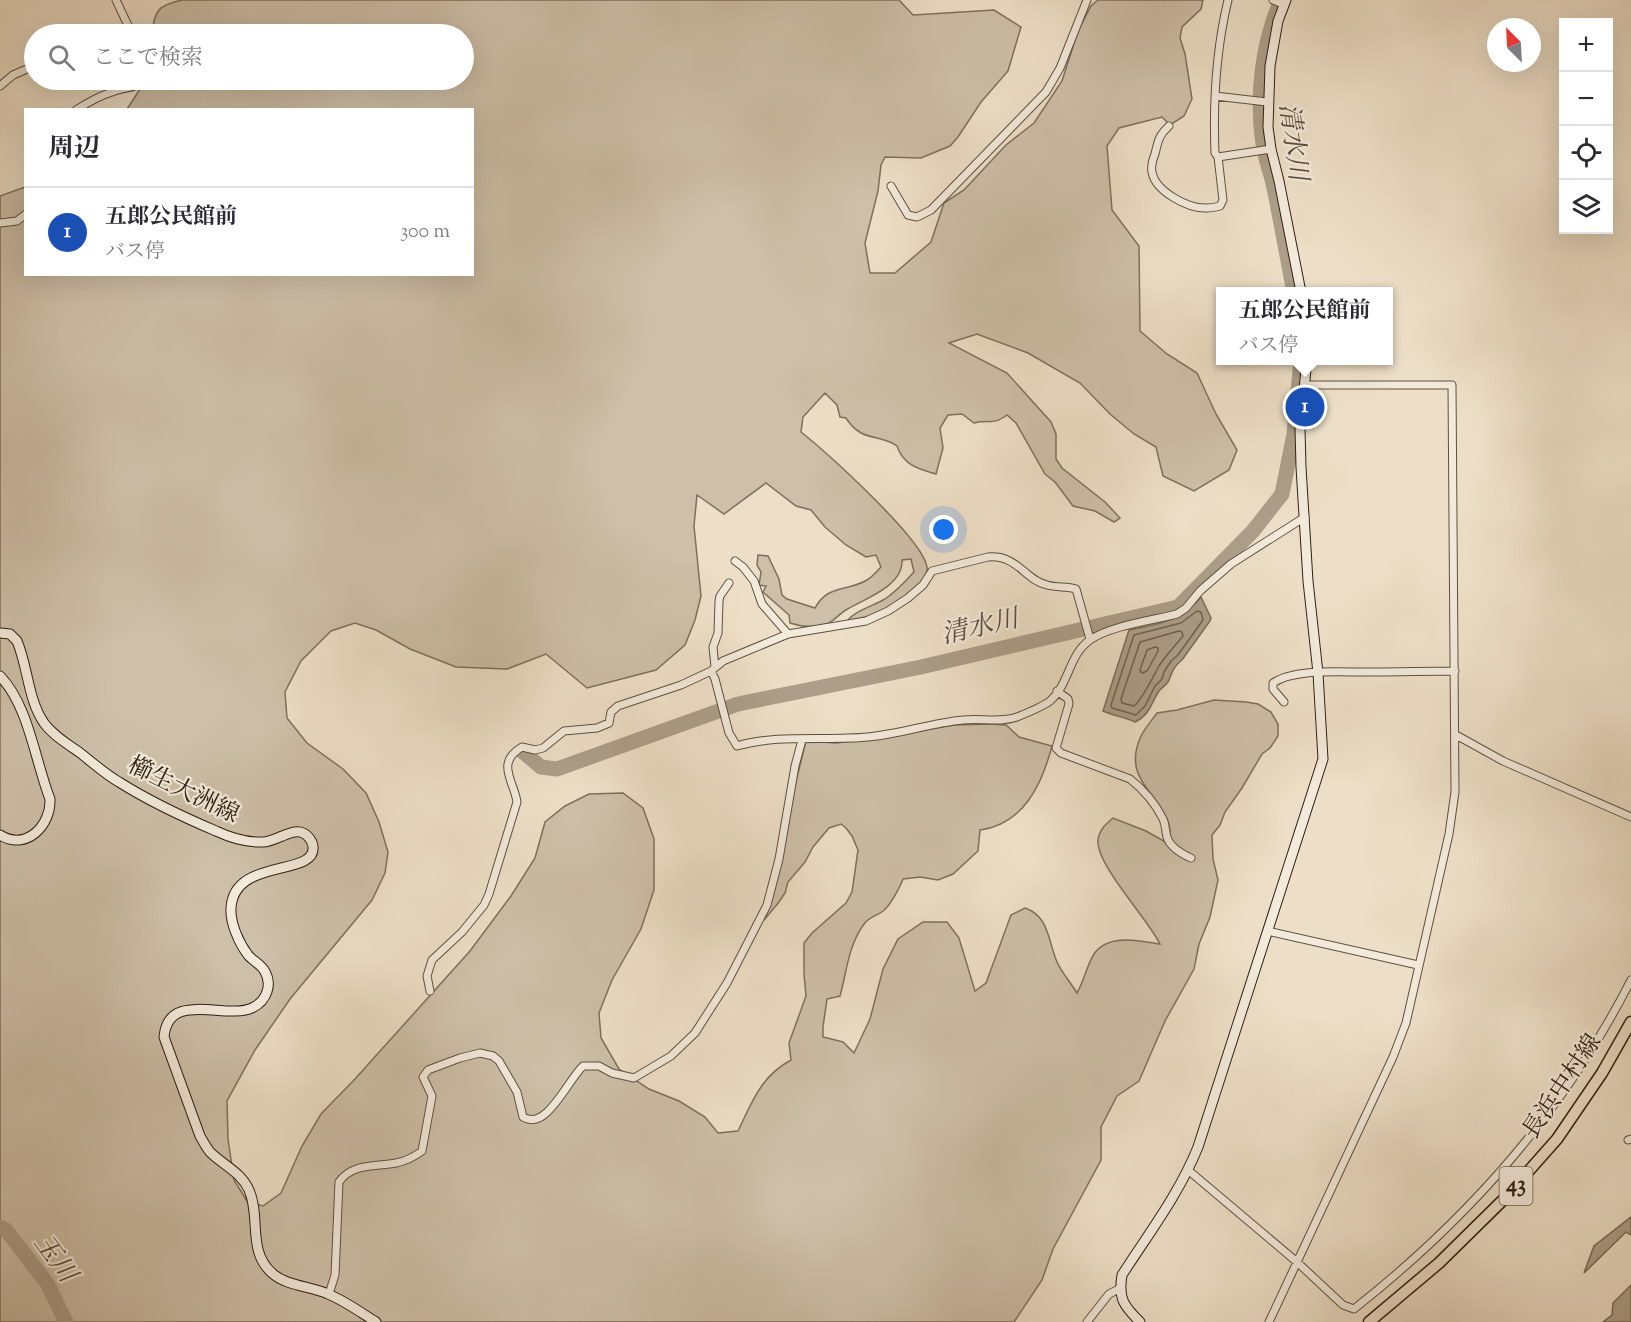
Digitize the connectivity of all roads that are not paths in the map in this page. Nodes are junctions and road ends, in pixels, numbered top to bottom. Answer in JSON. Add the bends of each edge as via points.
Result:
{"nodes":[{"id":1,"x":116,"y":0,"type":"edge"},
{"id":2,"x":1087,"y":0,"type":"edge"},
{"id":3,"x":1228,"y":0,"type":"edge"},
{"id":4,"x":1274,"y":0,"type":"edge"},
{"id":5,"x":1284,"y":2,"type":"edge"},
{"id":6,"x":127,"y":24,"type":"edge"},
{"id":7,"x":24,"y":70,"type":"edge"},
{"id":8,"x":0,"y":86,"type":"edge"},
{"id":9,"x":118,"y":90,"type":"edge"},
{"id":10,"x":1215,"y":96,"type":"junction"},
{"id":11,"x":1267,"y":102,"type":"junction"},
{"id":12,"x":80,"y":108,"type":"edge"},
{"id":13,"x":1169,"y":126,"type":"dead end"},
{"id":14,"x":1271,"y":149,"type":"junction"},
{"id":15,"x":1218,"y":157,"type":"junction"},
{"id":16,"x":891,"y":186,"type":"dead end"},
{"id":17,"x":24,"y":216,"type":"edge"},
{"id":18,"x":0,"y":223,"type":"edge"},
{"id":19,"x":1300,"y":287,"type":"edge"},
{"id":20,"x":1307,"y":365,"type":"edge"},
{"id":21,"x":1305,"y":385,"type":"junction"},
{"id":22,"x":1305,"y":517,"type":"junction"},
{"id":23,"x":735,"y":561,"type":"dead end"},
{"id":24,"x":729,"y":582,"type":"dead end"},
{"id":25,"x":0,"y":633,"type":"edge"},
{"id":26,"x":788,"y":634,"type":"junction"},
{"id":27,"x":1090,"y":639,"type":"junction"},
{"id":28,"x":713,"y":669,"type":"junction"},
{"id":29,"x":1455,"y":671,"type":"junction"},
{"id":30,"x":1318,"y":673,"type":"junction"},
{"id":31,"x":0,"y":676,"type":"edge"},
{"id":32,"x":1058,"y":691,"type":"junction"},
{"id":33,"x":1284,"y":702,"type":"dead end"},
{"id":34,"x":1456,"y":735,"type":"junction"},
{"id":35,"x":802,"y":740,"type":"junction"},
{"id":36,"x":1631,"y":817,"type":"edge"},
{"id":37,"x":0,"y":835,"type":"edge"},
{"id":38,"x":1191,"y":858,"type":"dead end"},
{"id":39,"x":1268,"y":931,"type":"junction"},
{"id":40,"x":1418,"y":965,"type":"junction"},
{"id":41,"x":1631,"y":981,"type":"edge"},
{"id":42,"x":430,"y":991,"type":"dead end"},
{"id":43,"x":1631,"y":1022,"type":"edge"},
{"id":44,"x":1188,"y":1170,"type":"junction"},
{"id":45,"x":1297,"y":1262,"type":"junction"},
{"id":46,"x":1119,"y":1289,"type":"junction"},
{"id":47,"x":329,"y":1294,"type":"junction"},
{"id":48,"x":376,"y":1322,"type":"edge"},
{"id":49,"x":1087,"y":1322,"type":"edge"},
{"id":50,"x":1140,"y":1322,"type":"edge"},
{"id":51,"x":1269,"y":1322,"type":"edge"},
{"id":52,"x":1369,"y":1322,"type":"edge"}],
"edges":[{"from":1,"to":6,"type":"street"},
{"from":2,"to":16,"type":"street","via":[[1060,68],[1046,92],[931,210],[917,217],[908,215]]},
{"from":3,"to":10,"type":"street"},
{"from":4,"to":5,"type":"street"},
{"from":5,"to":11,"type":"main road","via":[[1270,66]]},
{"from":7,"to":8,"type":"street"},
{"from":9,"to":12,"type":"street"},
{"from":10,"to":11,"type":"street"},
{"from":10,"to":15,"type":"street"},
{"from":11,"to":14,"type":"main road"},
{"from":13,"to":15,"type":"street","via":[[1160,134],[1151,172],[1168,195],[1206,209],[1220,206],[1223,200]]},
{"from":14,"to":15,"type":"street"},
{"from":14,"to":19,"type":"main road"},
{"from":17,"to":18,"type":"street","via":[[17,221]]},
{"from":20,"to":21,"type":"main road"},
{"from":21,"to":22,"type":"main road","via":[[1300,429]]},
{"from":21,"to":29,"type":"street","via":[[1452,385]]},
{"from":22,"to":27,"type":"street","via":[[1231,564],[1177,614]]},
{"from":22,"to":30,"type":"main road"},
{"from":23,"to":26,"type":"street","via":[[754,581],[762,604]]},
{"from":24,"to":28,"type":"street","via":[[719,601]]},
{"from":25,"to":47,"type":"main road","name":"櫛生大洲線","via":[[10,634],[17,641],[45,724],[116,781],[148,800],[237,840],[264,842],[293,832],[310,838],[311,857],[303,863],[255,875],[239,886],[232,899],[232,922],[247,954],[268,979],[262,1001],[235,1011],[179,1012],[169,1022],[164,1037],[200,1136],[208,1150],[241,1177],[249,1190],[256,1249],[262,1262],[280,1278]]},
{"from":26,"to":27,"type":"street","via":[[866,621],[908,598],[932,571],[997,556],[1045,585],[1076,589]]},
{"from":26,"to":28,"type":"street","via":[[723,661]]},
{"from":27,"to":32,"type":"street"},
{"from":28,"to":35,"type":"street","via":[[736,746],[753,741]]},
{"from":28,"to":42,"type":"street","via":[[681,685],[618,706],[611,712],[609,723],[597,728],[564,731],[543,748],[517,750],[507,774],[517,802],[489,894],[462,932],[432,960],[427,976]]},
{"from":29,"to":30,"type":"street"},
{"from":29,"to":34,"type":"street"},
{"from":30,"to":33,"type":"street","via":[[1290,676],[1273,683],[1273,689]]},
{"from":30,"to":39,"type":"main road","via":[[1323,759]]},
{"from":31,"to":37,"type":"main road","via":[[20,705],[51,810],[45,825],[33,836],[7,840]]},
{"from":32,"to":35,"type":"street","via":[[1050,701],[1005,720],[964,720],[871,737]]},
{"from":32,"to":38,"type":"street","via":[[1069,704],[1056,748],[1130,779],[1152,800],[1170,842]]},
{"from":34,"to":36,"type":"street","via":[[1503,761]]},
{"from":34,"to":40,"type":"street","via":[[1453,812]]},
{"from":35,"to":47,"type":"street","via":[[767,905],[727,983],[695,1033],[670,1056],[634,1078],[599,1066],[583,1066],[550,1108],[534,1121],[523,1117],[517,1092],[493,1056],[480,1053],[428,1070],[423,1077],[432,1096],[422,1151],[398,1163],[356,1168],[345,1173],[339,1182],[335,1275]]},
{"from":39,"to":40,"type":"street"},
{"from":39,"to":44,"type":"main road"},
{"from":40,"to":45,"type":"street","via":[[1406,1023],[1393,1058]]},
{"from":41,"to":45,"type":"street","via":[[1586,1059],[1529,1140],[1436,1240],[1360,1304],[1354,1309],[1343,1305]]},
{"from":43,"to":52,"type":"main road","name":"長浜中村線","number":"43","via":[[1557,1139],[1511,1192],[1439,1263]]},
{"from":44,"to":45,"type":"street"},
{"from":44,"to":46,"type":"main road","via":[[1122,1275]]},
{"from":45,"to":51,"type":"street"},
{"from":46,"to":49,"type":"street","via":[[1109,1294]]},
{"from":46,"to":50,"type":"main road","via":[[1123,1301]]},
{"from":47,"to":48,"type":"main road","name":"櫛生大洲線"}]}
